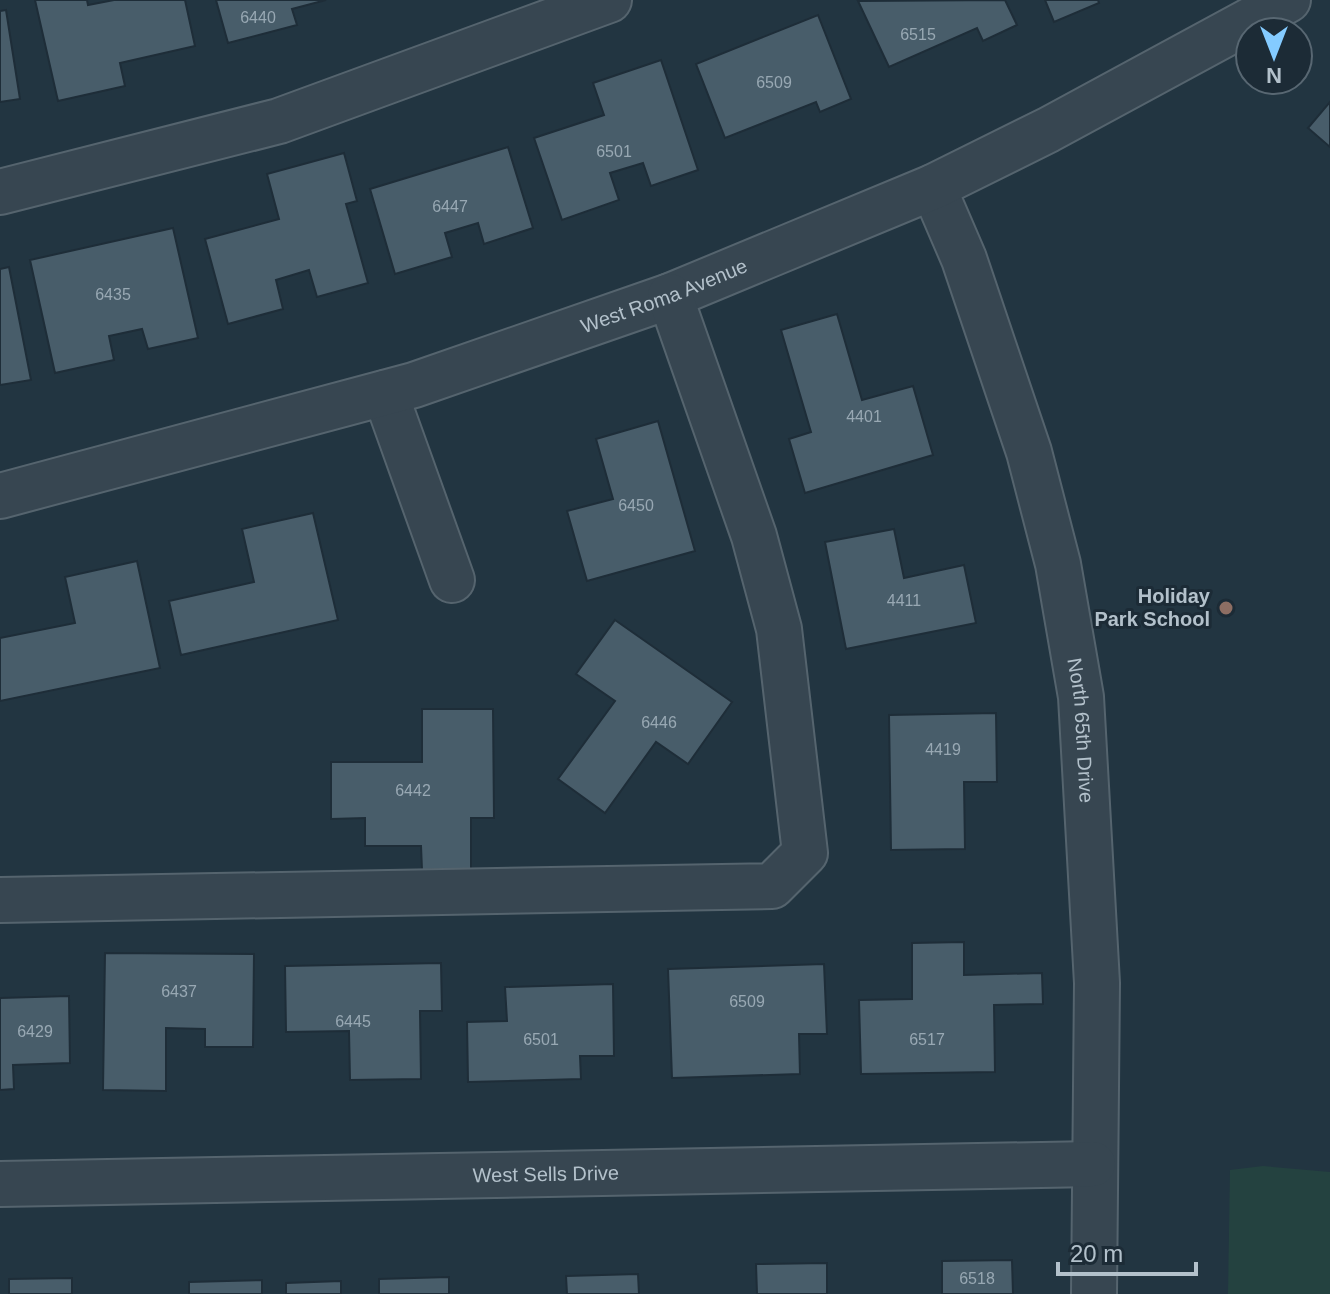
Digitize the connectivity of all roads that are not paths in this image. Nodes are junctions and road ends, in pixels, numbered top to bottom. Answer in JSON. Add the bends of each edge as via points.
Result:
{"nodes":[{"id":1,"x":609,"y":0,"type":"edge"},
{"id":2,"x":1288,"y":0,"type":"edge"},
{"id":3,"x":933,"y":187,"type":"junction"},
{"id":4,"x":0,"y":192,"type":"edge"},
{"id":5,"x":670,"y":296,"type":"junction"},
{"id":6,"x":385,"y":393,"type":"junction"},
{"id":7,"x":0,"y":496,"type":"edge"},
{"id":8,"x":452,"y":580,"type":"dead end"},
{"id":9,"x":0,"y":900,"type":"edge"},
{"id":10,"x":1093,"y":1164,"type":"junction"},
{"id":11,"x":0,"y":1184,"type":"edge"},
{"id":12,"x":1094,"y":1294,"type":"edge"}],
"edges":[{"from":1,"to":4,"type":"street","via":[[279,121]]},
{"from":2,"to":3,"type":"street","name":"West Roma Avenue"},
{"from":3,"to":5,"type":"street","name":"West Roma Avenue"},
{"from":3,"to":10,"type":"street","name":"North 65th Drive","via":[[964,259],[1029,452],[1058,564],[1079,683],[1097,983]]},
{"from":5,"to":6,"type":"street","name":"West Roma Avenue"},
{"from":5,"to":9,"type":"street","via":[[754,536],[779,629],[805,853],[772,886]]},
{"from":6,"to":7,"type":"street","name":"West Roma Avenue"},
{"from":6,"to":8,"type":"street"},
{"from":10,"to":11,"type":"street","name":"West Sells Drive"},
{"from":10,"to":12,"type":"street","name":"North 65th Drive"}]}
